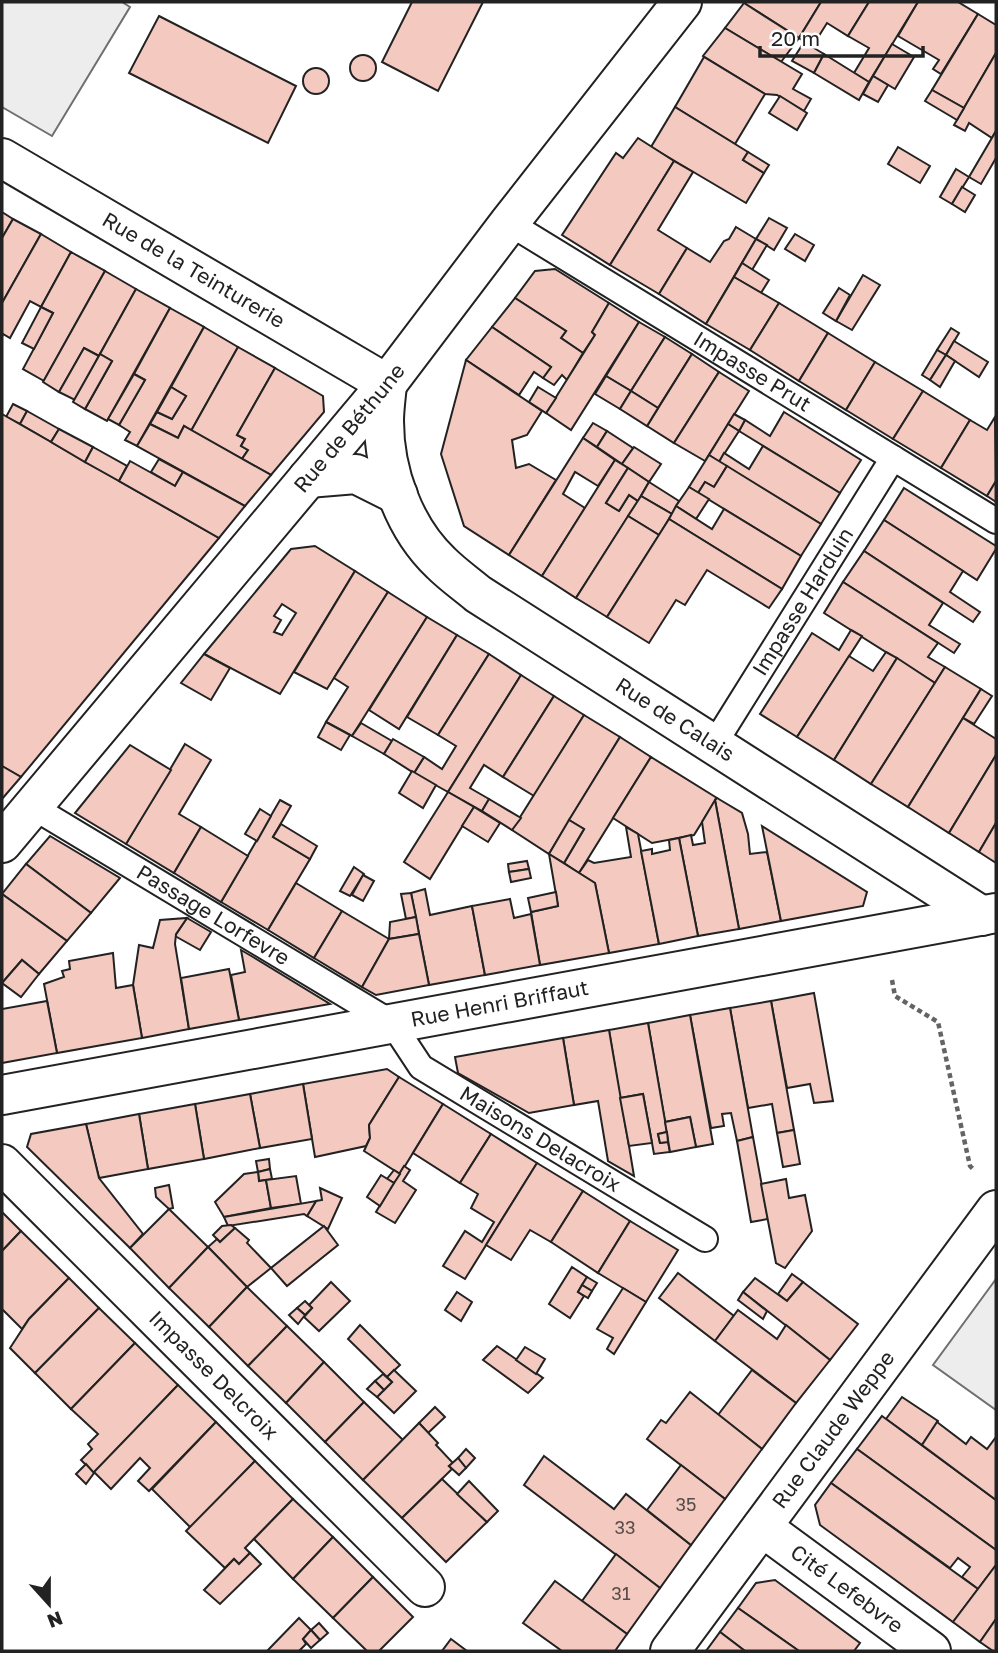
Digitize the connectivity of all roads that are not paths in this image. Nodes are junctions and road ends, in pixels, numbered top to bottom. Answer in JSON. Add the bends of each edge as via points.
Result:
{"nodes":[{"id":1,"x":682,"y":2,"type":"edge"},
{"id":2,"x":2,"y":158,"type":"edge"},
{"id":3,"x":509,"y":223,"type":"junction"},
{"id":4,"x":387,"y":384,"type":"junction"},
{"id":5,"x":894,"y":458,"type":"junction"},
{"id":6,"x":308,"y":478,"type":"junction"},
{"id":7,"x":398,"y":495,"type":"junction"},
{"id":8,"x":996,"y":521,"type":"edge"},
{"id":9,"x":713,"y":746,"type":"junction"},
{"id":10,"x":33,"y":807,"type":"junction"},
{"id":11,"x":2,"y":843,"type":"edge"},
{"id":12,"x":989,"y":915,"type":"edge"},
{"id":13,"x":392,"y":1023,"type":"junction"},
{"id":14,"x":2,"y":1095,"type":"edge"},
{"id":15,"x":2,"y":1164,"type":"edge"},
{"id":16,"x":996,"y":1210,"type":"edge"},
{"id":17,"x":705,"y":1239,"type":"dead end"},
{"id":18,"x":762,"y":1527,"type":"junction"},
{"id":19,"x":425,"y":1587,"type":"dead end"},
{"id":20,"x":670,"y":1651,"type":"edge"},
{"id":21,"x":931,"y":1651,"type":"edge"}],
"edges":[{"from":1,"to":3,"type":"street","name":"Rue de Béthune"},
{"from":2,"to":4,"type":"street","name":"Rue de la Teinturerie"},
{"from":3,"to":4,"type":"street","name":"Rue de Béthune"},
{"from":3,"to":5,"type":"lane","name":"Impasse Prut"},
{"from":4,"to":6,"type":"street","name":"Rue de Béthune"},
{"from":4,"to":7,"type":"street","name":"Rue de Calais","via":[[384,422]]},
{"from":5,"to":8,"type":"lane","name":"Impasse Prut"},
{"from":5,"to":9,"type":"lane","name":"Impasse Harduin"},
{"from":6,"to":7,"type":"street","via":[[356,474]]},
{"from":6,"to":10,"type":"street","name":"Rue de Béthune"},
{"from":7,"to":9,"type":"street","name":"Rue de Calais","via":[[414,531],[440,563],[478,594]]},
{"from":9,"to":12,"type":"street","name":"Rue de Calais"},
{"from":10,"to":11,"type":"street","name":"Rue de Béthune"},
{"from":10,"to":13,"type":"lane","name":"Passage Lorfevre"},
{"from":12,"to":13,"type":"street","name":"Rue Henri Briffaut"},
{"from":13,"to":14,"type":"street","name":"Rue Henri Briffaut"},
{"from":13,"to":17,"type":"lane","name":"Maisons Delacroix","via":[[421,1067]]},
{"from":15,"to":19,"type":"street","name":"Impasse Delcroix"},
{"from":16,"to":18,"type":"street","name":"Rue Claude Weppe"},
{"from":18,"to":20,"type":"street","name":"Rue Claude Weppe"},
{"from":18,"to":21,"type":"street","name":"Cité Lefebvre"}]}
